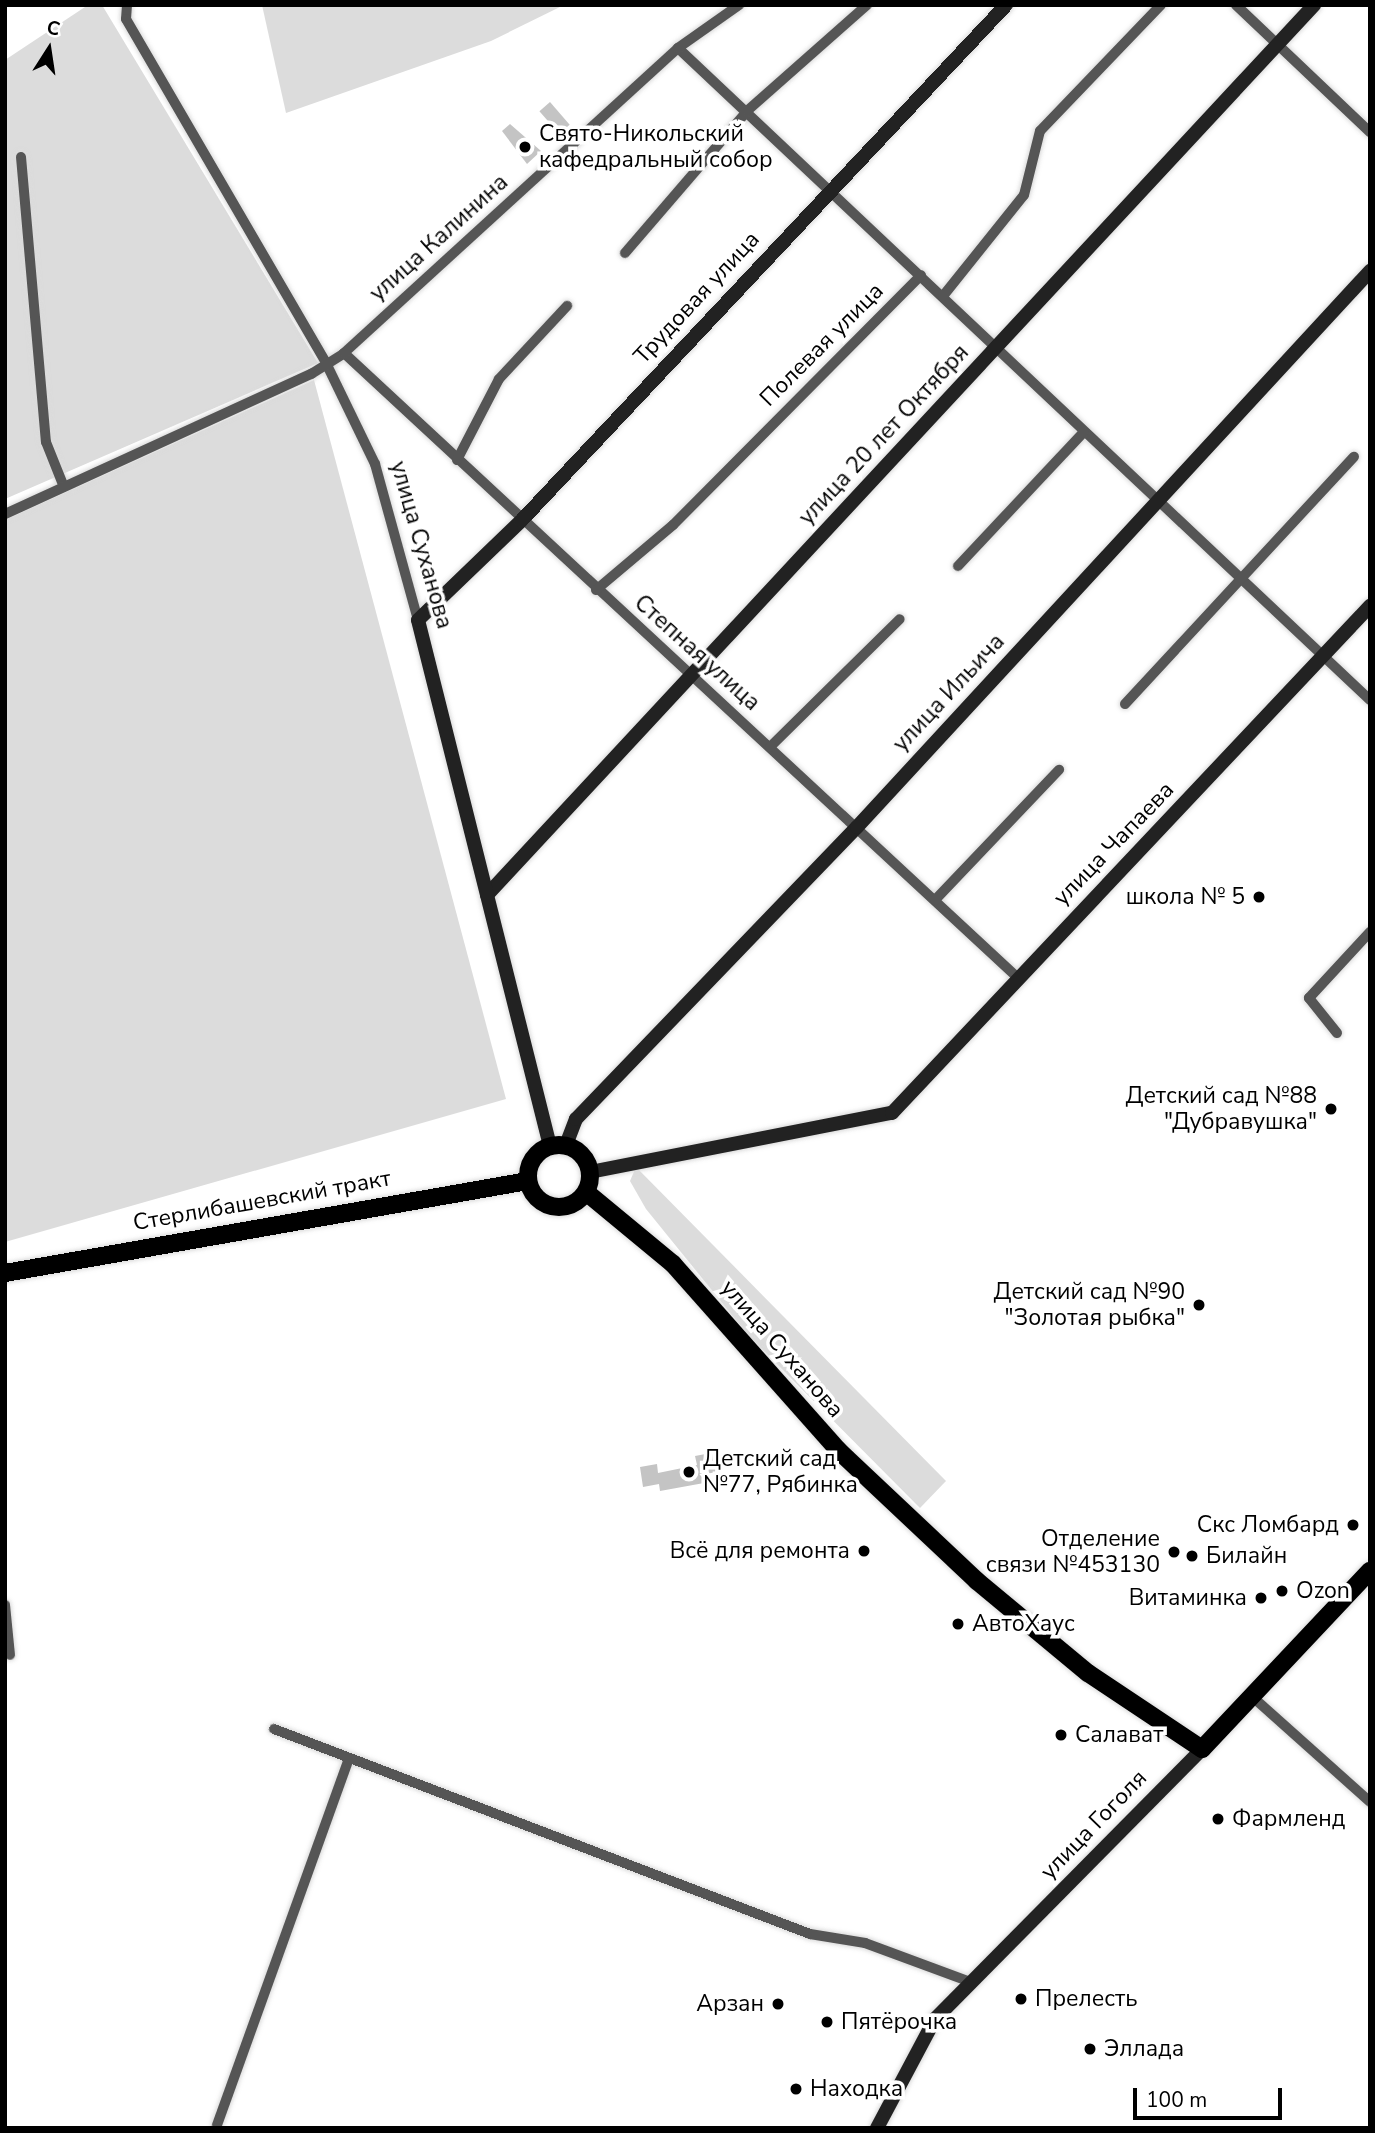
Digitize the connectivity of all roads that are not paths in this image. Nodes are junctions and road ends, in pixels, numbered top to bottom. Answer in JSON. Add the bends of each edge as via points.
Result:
{"nodes":[{"id":1,"x":127,"y":5,"type":"edge"},
{"id":2,"x":739,"y":5,"type":"edge"},
{"id":3,"x":1006,"y":5,"type":"edge"},
{"id":4,"x":1161,"y":5,"type":"edge"},
{"id":5,"x":1236,"y":5,"type":"edge"},
{"id":6,"x":1314,"y":5,"type":"edge"},
{"id":7,"x":867,"y":6,"type":"edge"},
{"id":8,"x":1277,"y":44,"type":"junction"},
{"id":9,"x":678,"y":48,"type":"junction"},
{"id":10,"x":747,"y":111,"type":"junction"},
{"id":11,"x":1368,"y":128,"type":"edge"},
{"id":12,"x":21,"y":157,"type":"dead end"},
{"id":13,"x":831,"y":187,"type":"junction"},
{"id":14,"x":625,"y":253,"type":"dead end"},
{"id":15,"x":1370,"y":271,"type":"edge"},
{"id":16,"x":921,"y":275,"type":"junction"},
{"id":17,"x":943,"y":296,"type":"junction"},
{"id":18,"x":567,"y":306,"type":"dead end"},
{"id":19,"x":997,"y":349,"type":"junction"},
{"id":20,"x":344,"y":353,"type":"junction"},
{"id":21,"x":326,"y":363,"type":"junction"},
{"id":22,"x":1084,"y":432,"type":"junction"},
{"id":23,"x":752,"y":444,"type":"joint"},
{"id":24,"x":1354,"y":457,"type":"dead end"},
{"id":25,"x":457,"y":460,"type":"junction"},
{"id":26,"x":64,"y":487,"type":"junction"},
{"id":27,"x":1156,"y":500,"type":"junction"},
{"id":28,"x":5,"y":514,"type":"edge"},
{"id":29,"x":521,"y":521,"type":"junction"},
{"id":30,"x":958,"y":566,"type":"dead end"},
{"id":31,"x":1240,"y":580,"type":"junction"},
{"id":32,"x":596,"y":590,"type":"junction"},
{"id":33,"x":1370,"y":606,"type":"edge"},
{"id":34,"x":900,"y":619,"type":"dead end"},
{"id":35,"x":418,"y":620,"type":"junction"},
{"id":36,"x":1322,"y":658,"type":"junction"},
{"id":37,"x":690,"y":674,"type":"junction"},
{"id":38,"x":1370,"y":700,"type":"edge"},
{"id":39,"x":1125,"y":704,"type":"dead end"},
{"id":40,"x":770,"y":747,"type":"junction"},
{"id":41,"x":1059,"y":769,"type":"dead end"},
{"id":42,"x":857,"y":827,"type":"junction"},
{"id":43,"x":486,"y":895,"type":"junction"},
{"id":44,"x":935,"y":900,"type":"junction"},
{"id":45,"x":1370,"y":932,"type":"edge"},
{"id":46,"x":1018,"y":978,"type":"junction"},
{"id":47,"x":1338,"y":1032,"type":"dead end"},
{"id":48,"x":558,"y":1146,"type":"junction"},
{"id":49,"x":590,"y":1171,"type":"junction"},
{"id":50,"x":528,"y":1181,"type":"junction"},
{"id":51,"x":586,"y":1192,"type":"junction"},
{"id":52,"x":5,"y":1273,"type":"edge"},
{"id":53,"x":1370,"y":1571,"type":"edge"},
{"id":54,"x":5,"y":1605,"type":"edge"},
{"id":55,"x":10,"y":1655,"type":"dead end"},
{"id":56,"x":1255,"y":1699,"type":"junction"},
{"id":57,"x":274,"y":1729,"type":"dead end"},
{"id":58,"x":1202,"y":1749,"type":"junction"},
{"id":59,"x":349,"y":1758,"type":"junction"},
{"id":60,"x":1370,"y":1802,"type":"edge"},
{"id":61,"x":973,"y":1983,"type":"junction"},
{"id":62,"x":217,"y":2125,"type":"dead end"},
{"id":63,"x":877,"y":2128,"type":"edge"}],
"edges":[{"from":1,"to":21,"type":"street","name":"улица Суханова","via":[[126,19],[207,169]]},
{"from":2,"to":9,"type":"street","name":"улица Калинина"},
{"from":3,"to":13,"type":"main road","name":"Трудовая улица"},
{"from":4,"to":17,"type":"street","via":[[1040,131],[1024,195]]},
{"from":5,"to":8,"type":"street"},
{"from":6,"to":8,"type":"main road","name":"улица 20 лет Октября"},
{"from":7,"to":10,"type":"street"},
{"from":8,"to":11,"type":"street"},
{"from":8,"to":19,"type":"main road","name":"улица 20 лет Октября"},
{"from":9,"to":10,"type":"street"},
{"from":9,"to":20,"type":"street","name":"улица Калинина"},
{"from":10,"to":13,"type":"street"},
{"from":10,"to":14,"type":"street"},
{"from":12,"to":26,"type":"street","via":[[46,442]]},
{"from":13,"to":16,"type":"street"},
{"from":13,"to":29,"type":"main road","name":"Трудовая улица"},
{"from":15,"to":27,"type":"main road","name":"улица Ильича"},
{"from":16,"to":17,"type":"street"},
{"from":16,"to":23,"type":"street","name":"Полевая улица"},
{"from":17,"to":19,"type":"street"},
{"from":18,"to":25,"type":"street","via":[[499,379]]},
{"from":19,"to":22,"type":"street"},
{"from":19,"to":37,"type":"main road","name":"улица 20 лет Октября"},
{"from":20,"to":21,"type":"street","name":"улица Калинина"},
{"from":20,"to":25,"type":"street","name":"Степная улица"},
{"from":21,"to":26,"type":"street","name":"улица Калинина"},
{"from":21,"to":35,"type":"street","name":"улица Суханова","via":[[375,464]]},
{"from":22,"to":27,"type":"street"},
{"from":22,"to":30,"type":"street"},
{"from":23,"to":32,"type":"street","name":"Степная улица"},
{"from":24,"to":31,"type":"street"},
{"from":25,"to":29,"type":"street","name":"Степная улица"},
{"from":26,"to":28,"type":"street","name":"улица Калинина"},
{"from":27,"to":31,"type":"street"},
{"from":27,"to":42,"type":"main road","name":"улица Ильича"},
{"from":29,"to":32,"type":"street","name":"Степная улица"},
{"from":29,"to":35,"type":"main road","name":"Трудовая улица"},
{"from":31,"to":36,"type":"street"},
{"from":31,"to":39,"type":"street"},
{"from":32,"to":37,"type":"street","name":"Степная улица"},
{"from":33,"to":36,"type":"main road","name":"улица Чапаева"},
{"from":34,"to":40,"type":"street"},
{"from":35,"to":43,"type":"main road","name":"улица Суханова"},
{"from":36,"to":38,"type":"street"},
{"from":36,"to":46,"type":"main road","name":"улица Чапаева"},
{"from":37,"to":40,"type":"street","name":"Степная улица"},
{"from":37,"to":43,"type":"main road","name":"улица 20 лет Октября"},
{"from":40,"to":42,"type":"street","name":"Степная улица"},
{"from":41,"to":44,"type":"street"},
{"from":42,"to":44,"type":"street","name":"Степная улица"},
{"from":42,"to":48,"type":"main road","name":"улица Ильича","via":[[576,1119]]},
{"from":43,"to":48,"type":"main road","name":"улица Суханова"},
{"from":44,"to":46,"type":"street","name":"Степная улица"},
{"from":45,"to":47,"type":"street","via":[[1309,998]]},
{"from":46,"to":49,"type":"main road","name":"улица Чапаева","via":[[892,1113]]},
{"from":48,"to":49,"type":"main road","via":[[581,1153]]},
{"from":48,"to":50,"type":"main road","via":[[535,1156]]},
{"from":49,"to":51,"type":"main road"},
{"from":50,"to":51,"type":"main road","via":[[550,1206],[571,1205]]},
{"from":50,"to":52,"type":"main road","name":"Стерлибашевский тракт"},
{"from":51,"to":58,"type":"main road","name":"улица Суханова","via":[[673,1264],[838,1450],[976,1581],[1088,1673]]},
{"from":53,"to":56,"type":"main road","name":"улица Гоголя"},
{"from":54,"to":55,"type":"street"},
{"from":56,"to":58,"type":"main road","name":"улица Гоголя"},
{"from":56,"to":60,"type":"street"},
{"from":57,"to":59,"type":"street"},
{"from":58,"to":61,"type":"main road","name":"улица Гоголя"},
{"from":59,"to":61,"type":"street","via":[[810,1934],[865,1943]]},
{"from":59,"to":62,"type":"street"},
{"from":61,"to":63,"type":"main road","name":"улица Гоголя","via":[[920,2040]]}]}
